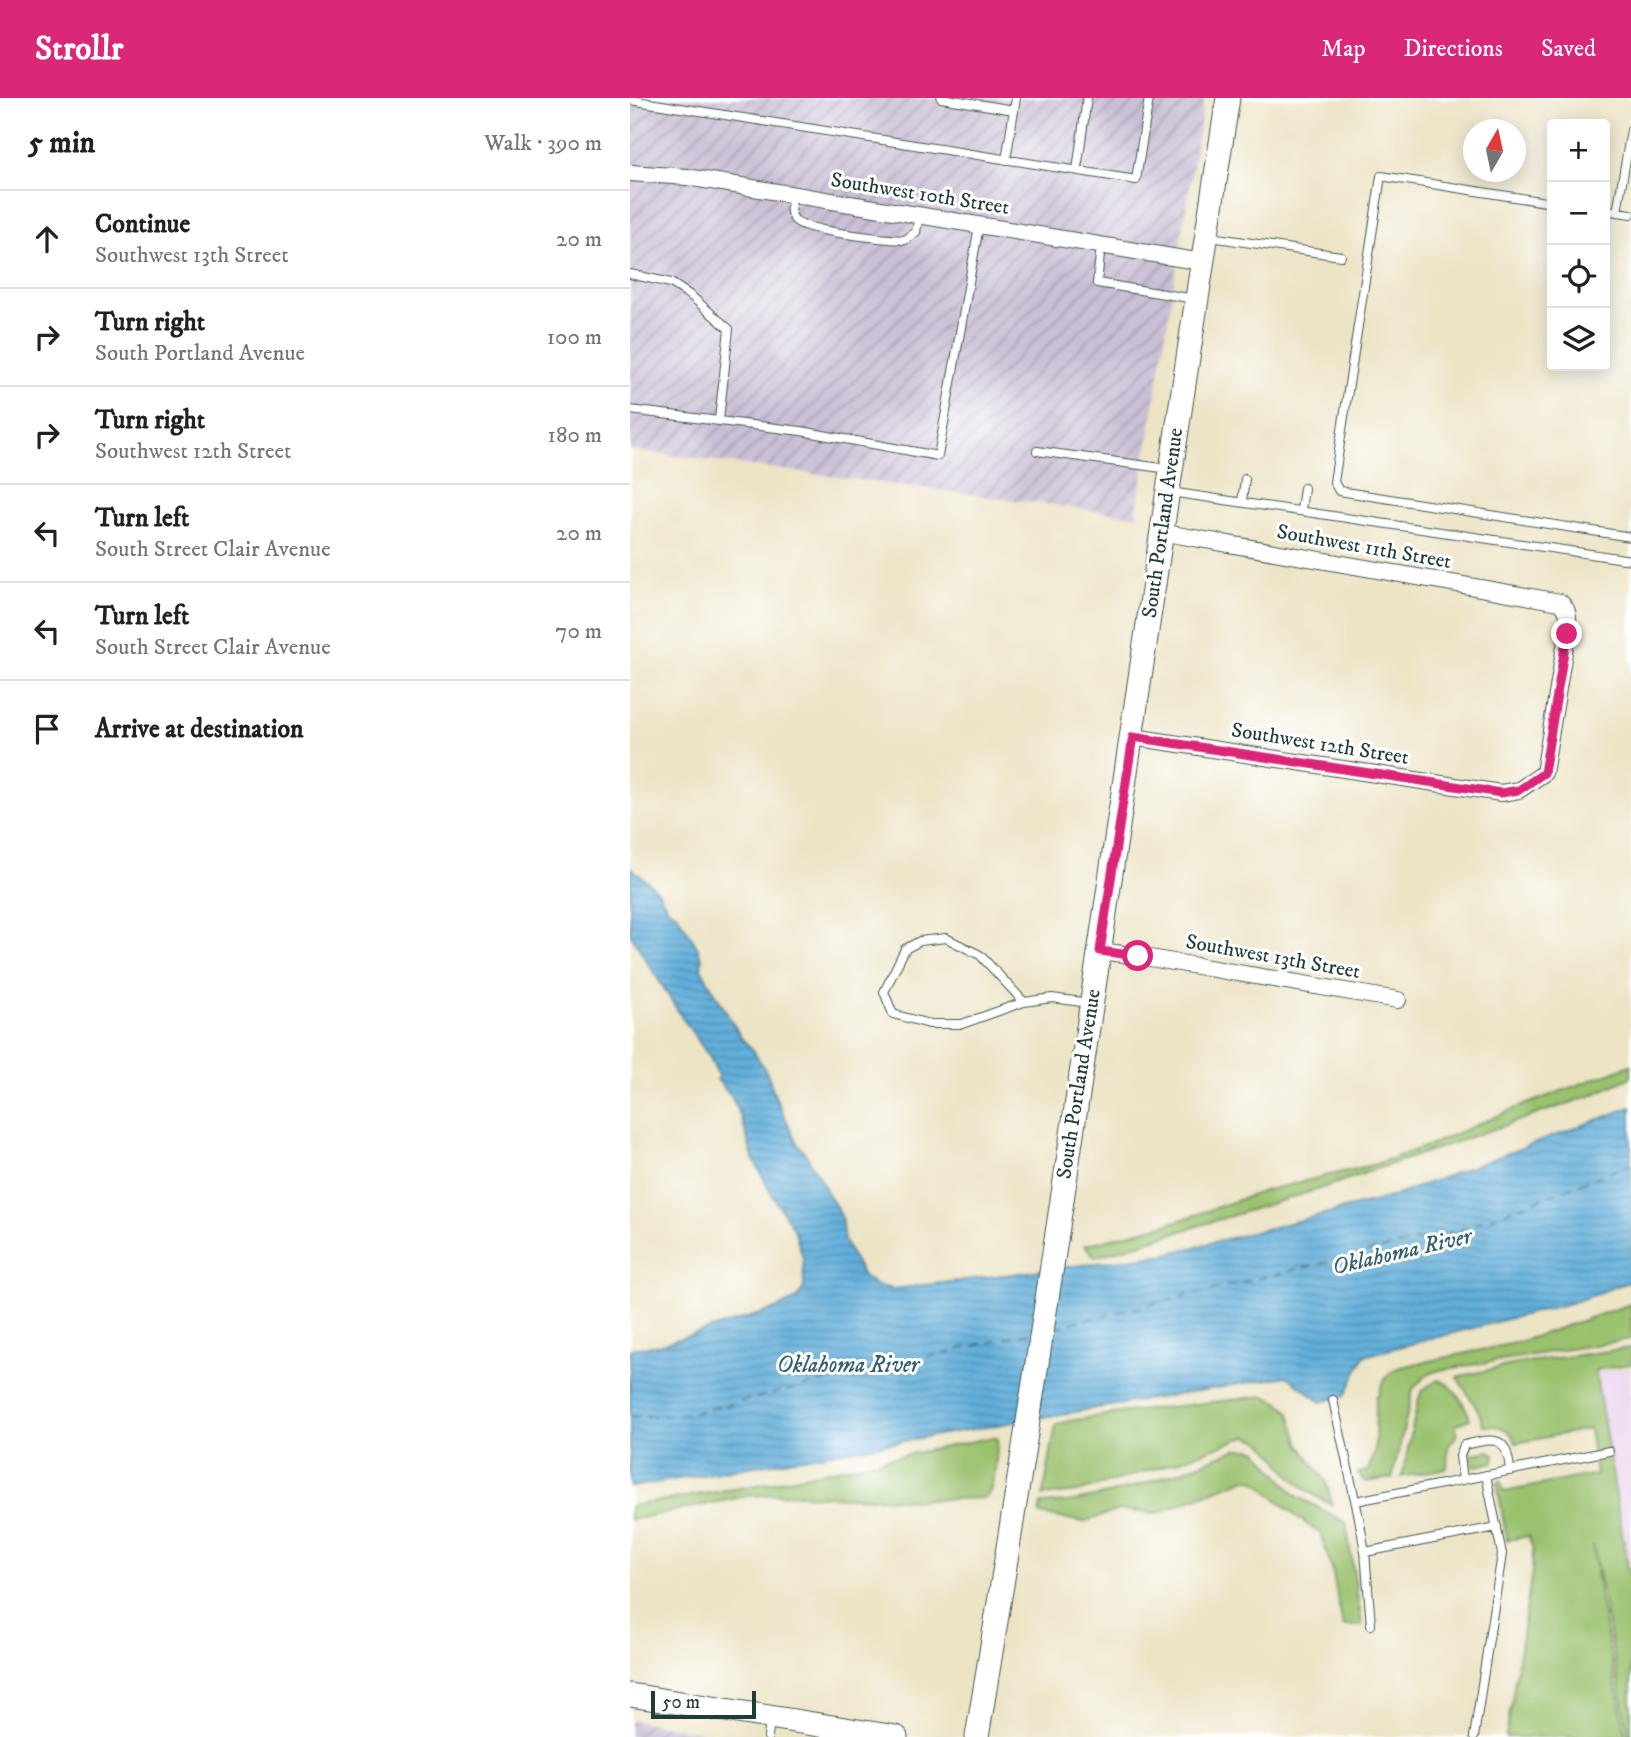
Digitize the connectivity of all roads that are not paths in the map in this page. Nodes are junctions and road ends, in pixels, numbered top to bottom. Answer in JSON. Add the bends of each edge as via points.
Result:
{"nodes":[{"id":1,"x":941,"y":98,"type":"edge"},
{"id":2,"x":1016,"y":98,"type":"edge"},
{"id":3,"x":1087,"y":98,"type":"edge"},
{"id":4,"x":1149,"y":98,"type":"edge"},
{"id":5,"x":1228,"y":98,"type":"edge"},
{"id":6,"x":630,"y":100,"type":"edge"},
{"id":7,"x":1014,"y":110,"type":"junction"},
{"id":8,"x":1631,"y":130,"type":"edge"},
{"id":9,"x":1006,"y":160,"type":"junction"},
{"id":10,"x":1077,"y":170,"type":"junction"},
{"id":11,"x":630,"y":173,"type":"edge"},
{"id":12,"x":792,"y":194,"type":"junction"},
{"id":13,"x":1547,"y":201,"type":"edge"},
{"id":14,"x":1610,"y":211,"type":"edge"},
{"id":15,"x":1617,"y":212,"type":"junction"},
{"id":16,"x":1631,"y":215,"type":"edge"},
{"id":17,"x":919,"y":216,"type":"junction"},
{"id":18,"x":979,"y":226,"type":"junction"},
{"id":19,"x":1207,"y":237,"type":"junction"},
{"id":20,"x":1101,"y":246,"type":"junction"},
{"id":21,"x":1341,"y":256,"type":"dead end"},
{"id":22,"x":1202,"y":262,"type":"junction"},
{"id":23,"x":630,"y":274,"type":"edge"},
{"id":24,"x":1197,"y":299,"type":"junction"},
{"id":25,"x":630,"y":410,"type":"edge"},
{"id":26,"x":719,"y":420,"type":"junction"},
{"id":27,"x":1037,"y":451,"type":"dead end"},
{"id":28,"x":1171,"y":469,"type":"junction"},
{"id":29,"x":1245,"y":479,"type":"dead end"},
{"id":30,"x":1304,"y":488,"type":"dead end"},
{"id":31,"x":1167,"y":492,"type":"junction"},
{"id":32,"x":1242,"y":501,"type":"junction"},
{"id":33,"x":1301,"y":510,"type":"junction"},
{"id":34,"x":1160,"y":532,"type":"junction"},
{"id":35,"x":1631,"y":537,"type":"edge"},
{"id":36,"x":1631,"y":560,"type":"edge"},
{"id":37,"x":1133,"y":737,"type":"junction"},
{"id":38,"x":1501,"y":793,"type":"joint"},
{"id":39,"x":1100,"y":951,"type":"junction"},
{"id":40,"x":1398,"y":1000,"type":"dead end"},
{"id":41,"x":1024,"y":1002,"type":"junction"},
{"id":42,"x":1092,"y":1004,"type":"junction"},
{"id":43,"x":1333,"y":1400,"type":"dead end"},
{"id":44,"x":1609,"y":1451,"type":"dead end"},
{"id":45,"x":1510,"y":1471,"type":"junction"},
{"id":46,"x":1486,"y":1475,"type":"junction"},
{"id":47,"x":1463,"y":1480,"type":"junction"},
{"id":48,"x":1356,"y":1501,"type":"junction"},
{"id":49,"x":1497,"y":1527,"type":"junction"},
{"id":50,"x":1365,"y":1552,"type":"junction"},
{"id":51,"x":1371,"y":1625,"type":"dead end"},
{"id":52,"x":630,"y":1695,"type":"edge"},
{"id":53,"x":769,"y":1727,"type":"edge"},
{"id":54,"x":852,"y":1734,"type":"edge"},
{"id":55,"x":896,"y":1737,"type":"edge"},
{"id":56,"x":977,"y":1737,"type":"edge"},
{"id":57,"x":1474,"y":1737,"type":"edge"}],
"edges":[{"from":1,"to":7,"type":"lane"},
{"from":2,"to":7,"type":"lane"},
{"from":3,"to":10,"type":"lane"},
{"from":4,"to":10,"type":"lane","via":[[1136,180]]},
{"from":5,"to":19,"type":"main road","name":"South Portland Avenue"},
{"from":6,"to":9,"type":"lane"},
{"from":7,"to":9,"type":"lane"},
{"from":8,"to":15,"type":"lane"},
{"from":9,"to":10,"type":"lane"},
{"from":11,"to":12,"type":"street","name":"Southwest 10th Street"},
{"from":12,"to":17,"type":"street","name":"Southwest 10th Street"},
{"from":12,"to":17,"type":"lane","via":[[790,213],[809,227],[905,240],[916,232]]},
{"from":13,"to":35,"type":"lane","via":[[1381,176],[1334,482],[1339,491]]},
{"from":14,"to":15,"type":"lane"},
{"from":15,"to":16,"type":"lane"},
{"from":17,"to":18,"type":"street","name":"Southwest 10th Street"},
{"from":18,"to":20,"type":"street","name":"Southwest 10th Street"},
{"from":18,"to":26,"type":"lane","via":[[937,456]]},
{"from":19,"to":21,"type":"lane"},
{"from":19,"to":22,"type":"main road","name":"South Portland Avenue"},
{"from":20,"to":22,"type":"street","name":"Southwest 10th Street"},
{"from":20,"to":24,"type":"lane","via":[[1097,283]]},
{"from":22,"to":24,"type":"main road","name":"South Portland Avenue"},
{"from":23,"to":26,"type":"lane","via":[[671,284],[729,329]]},
{"from":24,"to":28,"type":"main road","name":"South Portland Avenue"},
{"from":25,"to":26,"type":"lane"},
{"from":27,"to":28,"type":"lane"},
{"from":28,"to":31,"type":"main road","name":"South Portland Avenue"},
{"from":29,"to":32,"type":"lane"},
{"from":30,"to":33,"type":"lane"},
{"from":31,"to":32,"type":"lane"},
{"from":31,"to":34,"type":"main road","name":"South Portland Avenue"},
{"from":32,"to":33,"type":"lane"},
{"from":33,"to":36,"type":"lane"},
{"from":34,"to":37,"type":"main road","name":"South Portland Avenue"},
{"from":34,"to":38,"type":"street","name":"Southwest 11th Street","via":[[1560,602],[1569,617],[1544,773],[1519,790]]},
{"from":37,"to":38,"type":"street","name":"Southwest 12th Street"},
{"from":37,"to":39,"type":"main road","name":"South Portland Avenue"},
{"from":39,"to":40,"type":"street","name":"Southwest 13th Street"},
{"from":39,"to":42,"type":"main road","name":"South Portland Avenue"},
{"from":41,"to":41,"type":"lane","via":[[962,1024],[929,1024],[893,1014],[884,992],[905,949],[920,941],[946,938],[979,955]]},
{"from":41,"to":42,"type":"lane","via":[[1052,998]]},
{"from":42,"to":56,"type":"main road","name":"South Portland Avenue"},
{"from":43,"to":48,"type":"lane"},
{"from":44,"to":45,"type":"lane"},
{"from":45,"to":46,"type":"lane"},
{"from":45,"to":47,"type":"lane","via":[[1506,1449],[1491,1439],[1464,1445],[1460,1456]]},
{"from":46,"to":47,"type":"lane"},
{"from":46,"to":49,"type":"lane"},
{"from":47,"to":48,"type":"lane"},
{"from":48,"to":50,"type":"lane"},
{"from":49,"to":50,"type":"lane"},
{"from":49,"to":57,"type":"lane","via":[[1502,1554]]},
{"from":50,"to":51,"type":"lane"},
{"from":52,"to":53,"type":"main road"},
{"from":53,"to":54,"type":"main road"},
{"from":54,"to":55,"type":"main road"}]}
